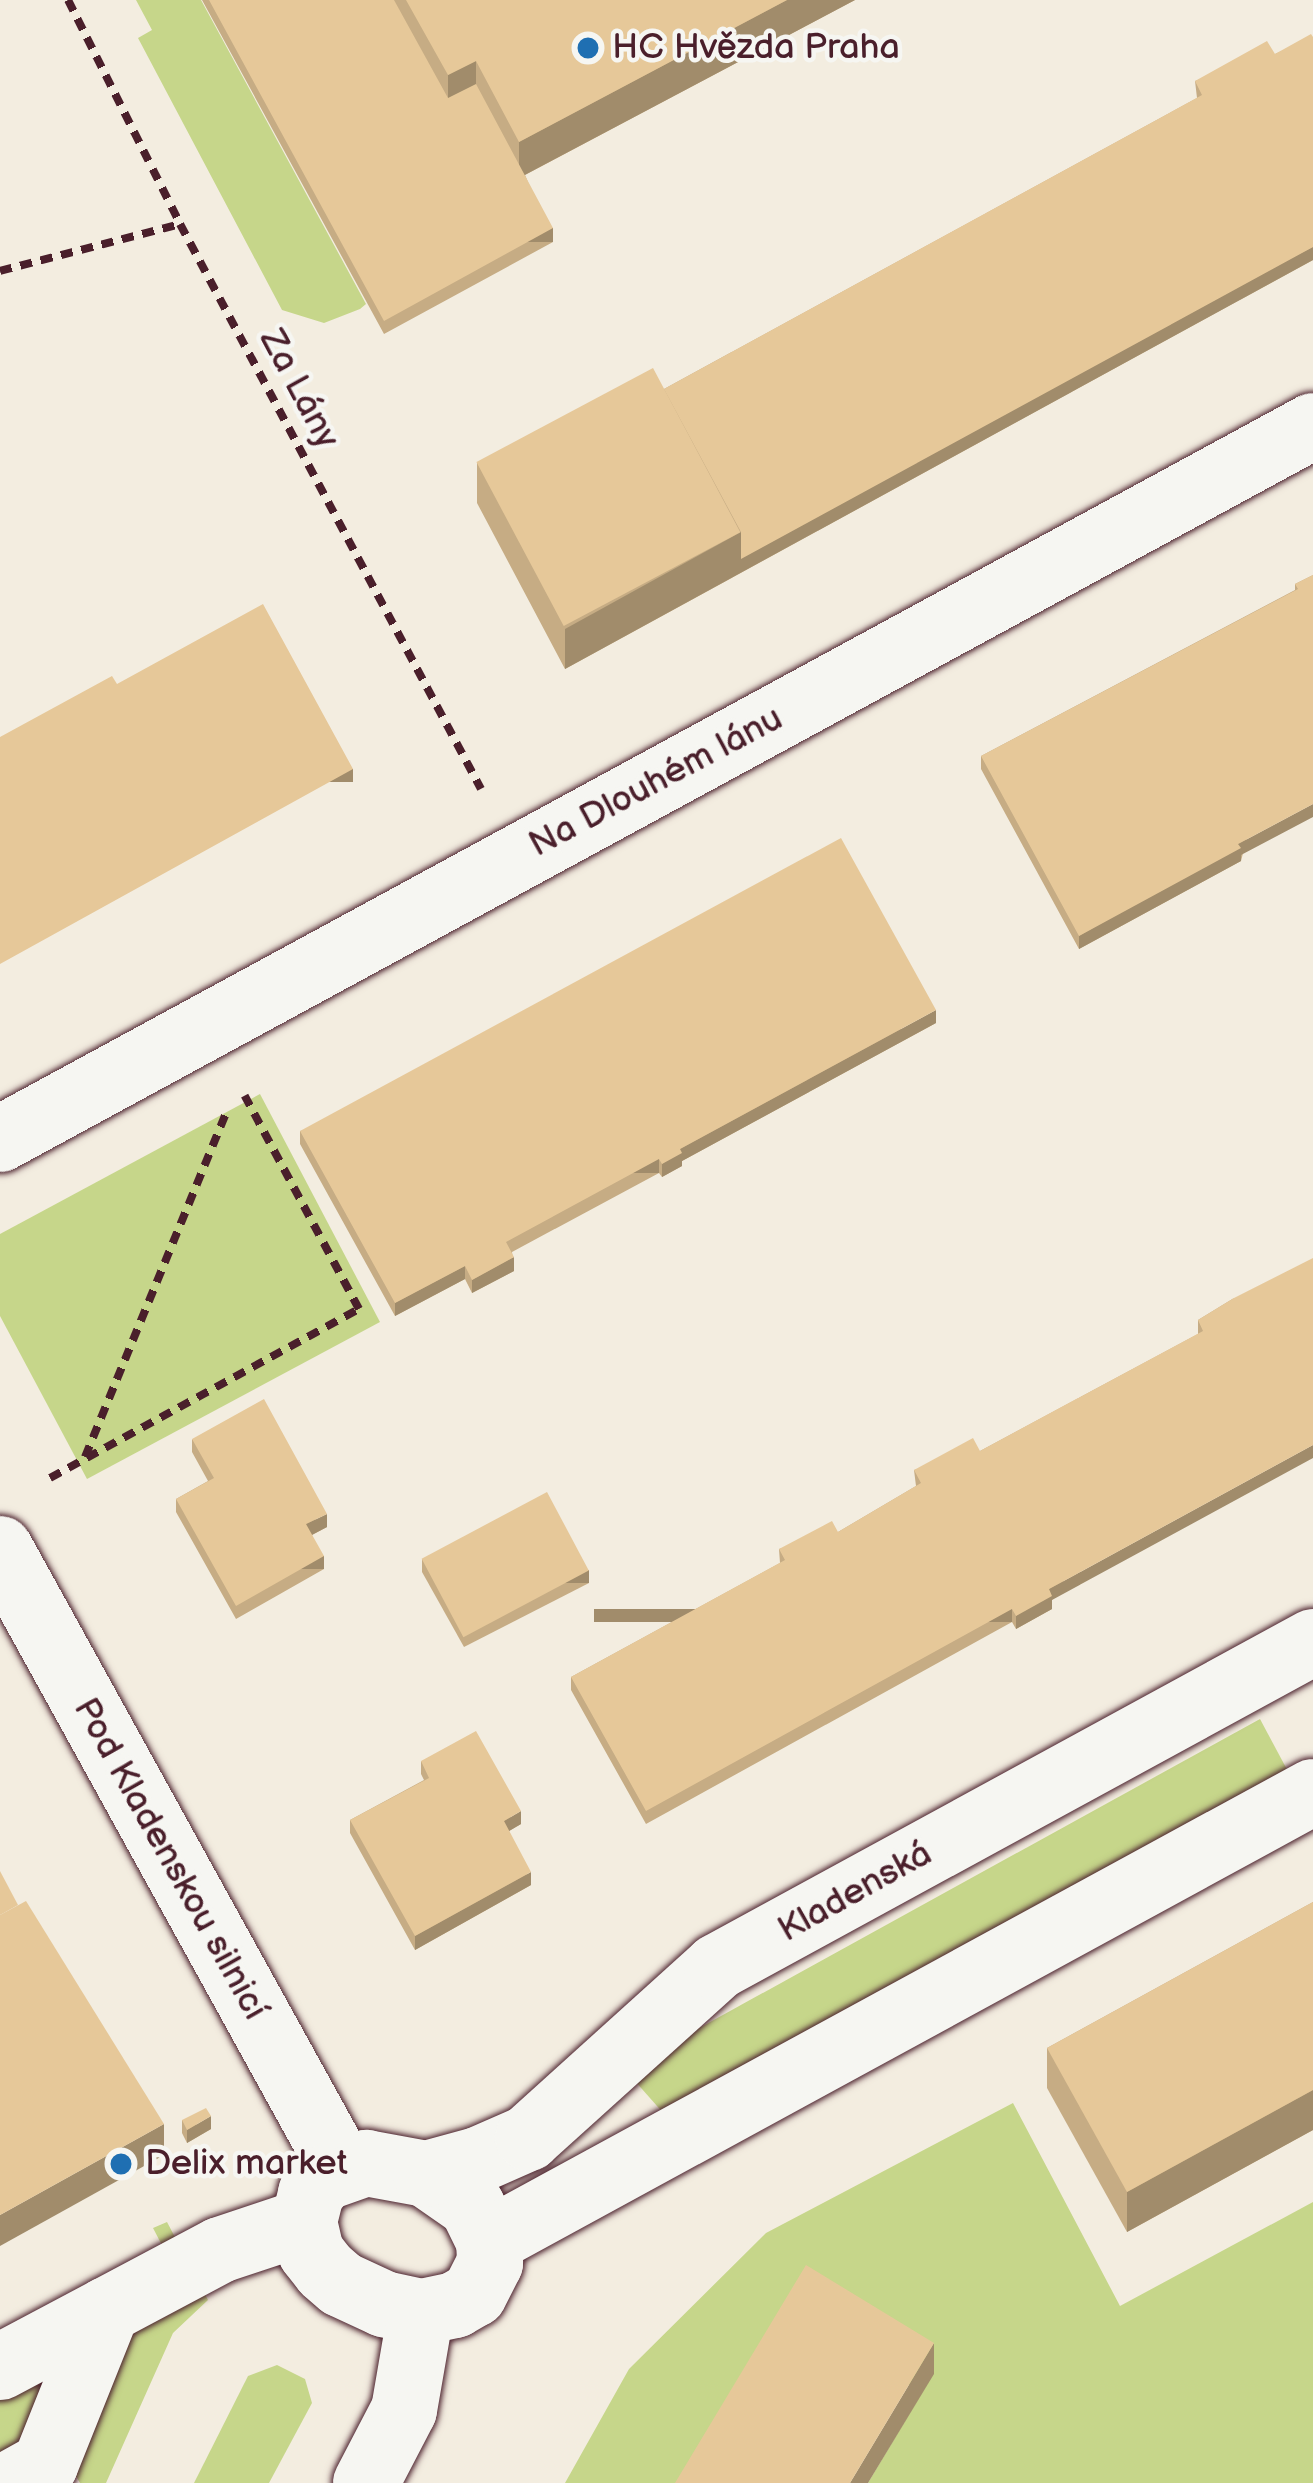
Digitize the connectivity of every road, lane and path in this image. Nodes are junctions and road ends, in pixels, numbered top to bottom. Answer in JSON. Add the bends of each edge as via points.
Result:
{"nodes":[{"id":1,"x":68,"y":0,"type":"edge"},
{"id":2,"x":180,"y":224,"type":"junction"},
{"id":3,"x":0,"y":271,"type":"edge"},
{"id":4,"x":1313,"y":426,"type":"edge"},
{"id":5,"x":488,"y":801,"type":"dead end"},
{"id":6,"x":0,"y":1138,"type":"edge"},
{"id":7,"x":84,"y":1458,"type":"junction"},
{"id":8,"x":50,"y":1478,"type":"dead end"},
{"id":9,"x":0,"y":1549,"type":"edge"},
{"id":10,"x":1313,"y":1642,"type":"edge"},
{"id":11,"x":1313,"y":1792,"type":"edge"},
{"id":12,"x":342,"y":2169,"type":"junction"},
{"id":13,"x":426,"y":2174,"type":"junction"},
{"id":14,"x":304,"y":2222,"type":"junction"},
{"id":15,"x":489,"y":2241,"type":"junction"},
{"id":16,"x":107,"y":2310,"type":"junction"},
{"id":17,"x":422,"y":2312,"type":"junction"},
{"id":18,"x":0,"y":2367,"type":"edge"},
{"id":19,"x":12,"y":2483,"type":"edge"},
{"id":20,"x":366,"y":2483,"type":"edge"}],
"edges":[{"from":1,"to":2,"type":"path","name":"Za Lány"},
{"from":2,"to":3,"type":"path"},
{"from":2,"to":5,"type":"path","name":"Za Lány"},
{"from":4,"to":6,"type":"street","name":"Na Dlouhém lánu"},
{"from":7,"to":7,"type":"path","via":[[93,1436],[238,1084],[359,1309]]},
{"from":7,"to":8,"type":"path"},
{"from":9,"to":12,"type":"street","name":"Pod Kladenskou silnicí"},
{"from":10,"to":13,"type":"street","name":"Kladenská","via":[[717,1967],[528,2138]]},
{"from":11,"to":15,"type":"street"},
{"from":12,"to":13,"type":"street","via":[[388,2164]]},
{"from":12,"to":14,"type":"street","via":[[311,2193]]},
{"from":13,"to":15,"type":"street","via":[[472,2206]]},
{"from":14,"to":16,"type":"street","via":[[220,2250]]},
{"from":14,"to":17,"type":"street","via":[[311,2252],[340,2284]]},
{"from":15,"to":17,"type":"street","via":[[490,2263],[474,2294]]},
{"from":16,"to":18,"type":"street"},
{"from":16,"to":19,"type":"street","via":[[45,2465]]},
{"from":17,"to":20,"type":"street","via":[[404,2410]]}]}
